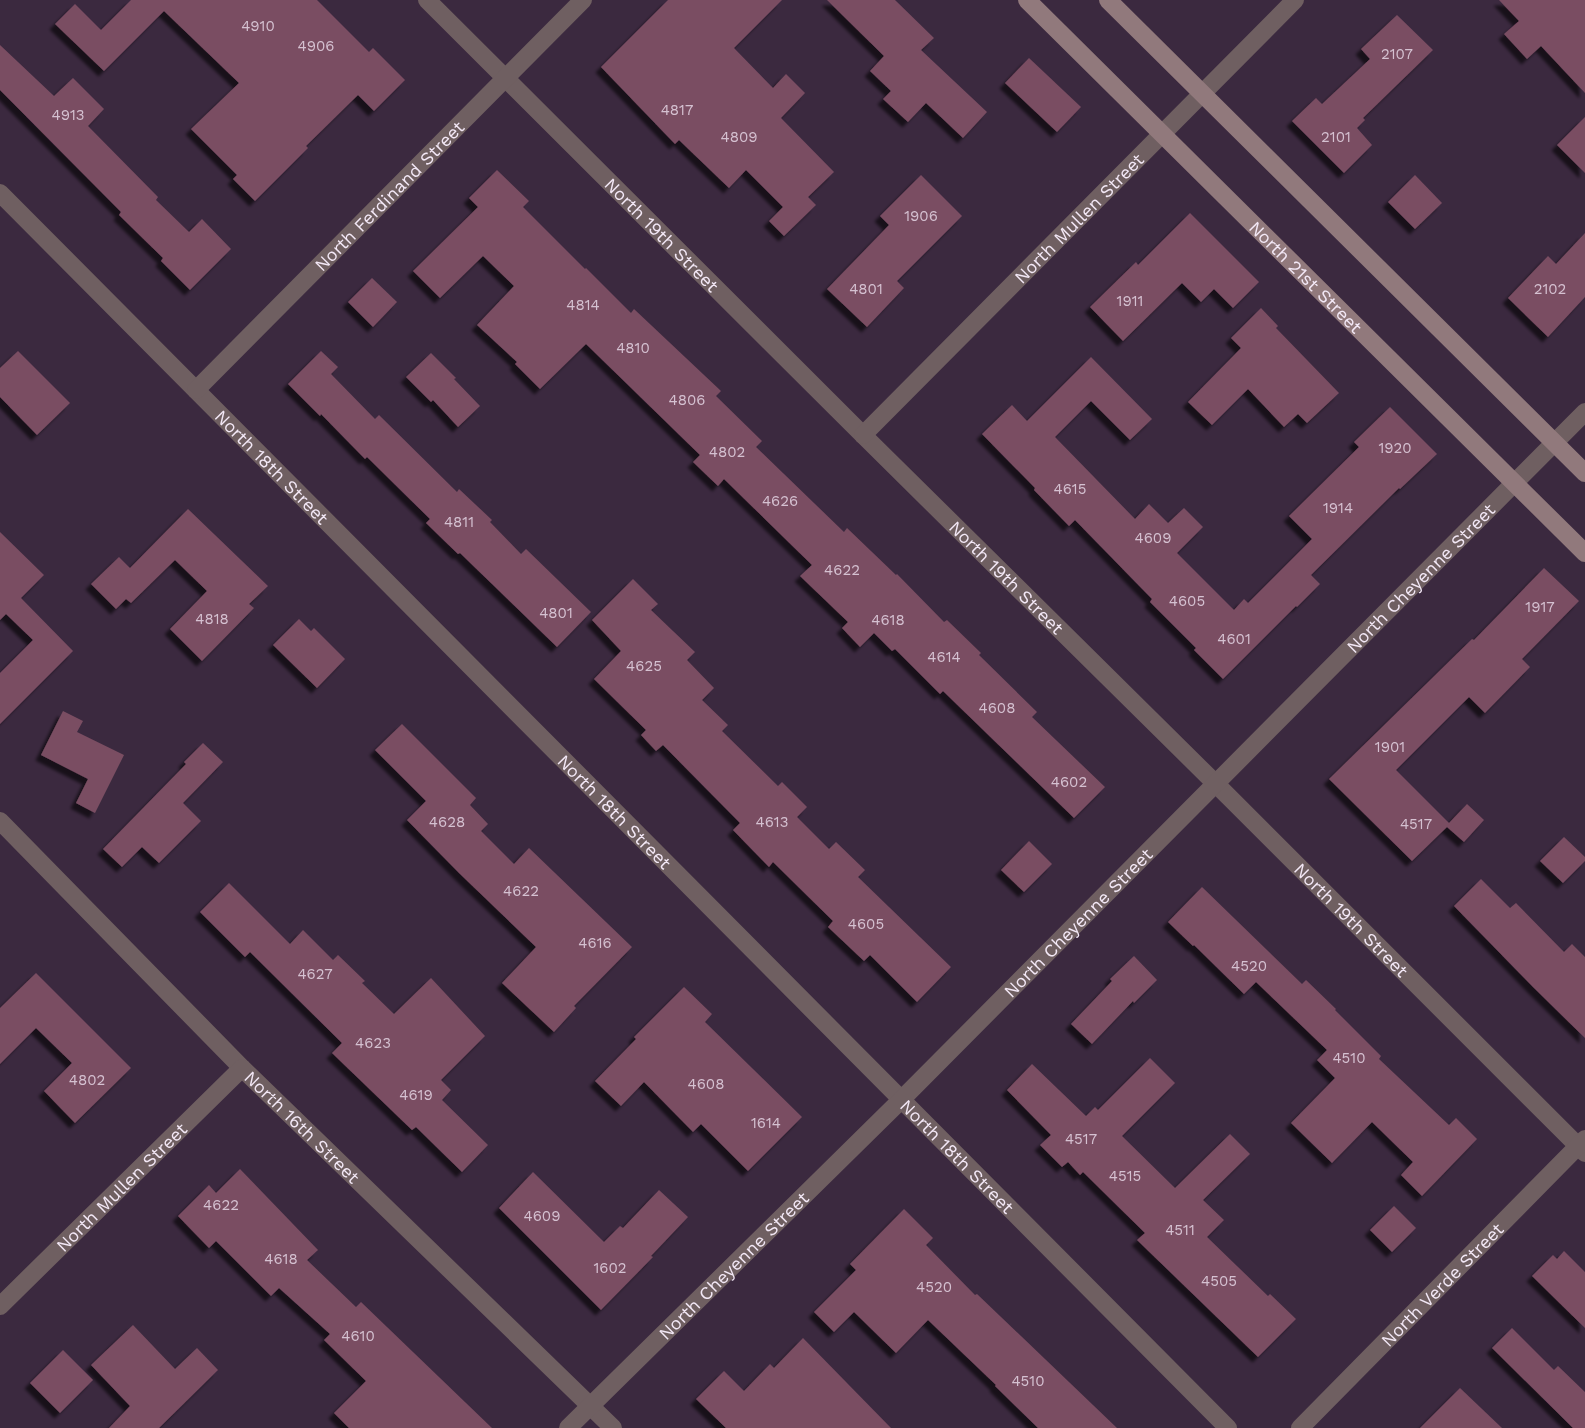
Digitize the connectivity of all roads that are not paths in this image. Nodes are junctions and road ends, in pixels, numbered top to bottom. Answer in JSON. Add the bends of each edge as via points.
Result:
{"nodes":[{"id":1,"x":427,"y":0,"type":"edge"},
{"id":2,"x":584,"y":0,"type":"edge"},
{"id":3,"x":1027,"y":0,"type":"edge"},
{"id":4,"x":1108,"y":0,"type":"edge"},
{"id":5,"x":1295,"y":0,"type":"edge"},
{"id":6,"x":506,"y":79,"type":"junction"},
{"id":7,"x":1202,"y":93,"type":"junction"},
{"id":8,"x":1162,"y":135,"type":"junction"},
{"id":9,"x":0,"y":193,"type":"edge"},
{"id":10,"x":196,"y":390,"type":"junction"},
{"id":11,"x":1585,"y":412,"type":"edge"},
{"id":12,"x":863,"y":435,"type":"junction"},
{"id":13,"x":1555,"y":442,"type":"junction"},
{"id":14,"x":1585,"y":472,"type":"edge"},
{"id":15,"x":1514,"y":483,"type":"junction"},
{"id":16,"x":1585,"y":553,"type":"edge"},
{"id":17,"x":1216,"y":784,"type":"junction"},
{"id":18,"x":0,"y":821,"type":"edge"},
{"id":19,"x":242,"y":1068,"type":"junction"},
{"id":20,"x":901,"y":1100,"type":"junction"},
{"id":21,"x":1583,"y":1146,"type":"edge"},
{"id":22,"x":0,"y":1306,"type":"edge"},
{"id":23,"x":590,"y":1405,"type":"junction"},
{"id":24,"x":568,"y":1428,"type":"edge"},
{"id":25,"x":613,"y":1428,"type":"edge"},
{"id":26,"x":1228,"y":1428,"type":"edge"},
{"id":27,"x":1300,"y":1428,"type":"edge"}],
"edges":[{"from":1,"to":6,"type":"street","name":"North 19th Street"},
{"from":2,"to":6,"type":"street","name":"North Ferdinand Street"},
{"from":3,"to":8,"type":"main road","name":"North 21st Street"},
{"from":4,"to":7,"type":"main road"},
{"from":5,"to":7,"type":"street","name":"North Mullen Street"},
{"from":6,"to":10,"type":"street","name":"North Ferdinand Street"},
{"from":6,"to":12,"type":"street","name":"North 19th Street"},
{"from":7,"to":8,"type":"street","name":"North Mullen Street"},
{"from":7,"to":13,"type":"main road"},
{"from":8,"to":12,"type":"street","name":"North Mullen Street"},
{"from":8,"to":15,"type":"main road","name":"North 21st Street"},
{"from":9,"to":10,"type":"street","name":"North 18th Street"},
{"from":10,"to":20,"type":"street","name":"North 18th Street"},
{"from":11,"to":13,"type":"street","name":"North Cheyenne Street"},
{"from":12,"to":17,"type":"street","name":"North 19th Street"},
{"from":13,"to":14,"type":"main road"},
{"from":13,"to":15,"type":"street","name":"North Cheyenne Street"},
{"from":15,"to":16,"type":"main road","name":"North 21st Street"},
{"from":15,"to":17,"type":"street","name":"North Cheyenne Street"},
{"from":17,"to":20,"type":"street","name":"North Cheyenne Street"},
{"from":17,"to":21,"type":"street","name":"North 19th Street"},
{"from":18,"to":19,"type":"street","name":"North 16th Street"},
{"from":19,"to":22,"type":"street","name":"North Mullen Street"},
{"from":19,"to":23,"type":"street","name":"North 16th Street"},
{"from":20,"to":23,"type":"street","name":"North Cheyenne Street"},
{"from":20,"to":26,"type":"street","name":"North 18th Street"},
{"from":21,"to":27,"type":"street","name":"North Verde Street"},
{"from":23,"to":24,"type":"street","name":"North Cheyenne Street"},
{"from":23,"to":25,"type":"street","name":"North 16th Street"}]}
